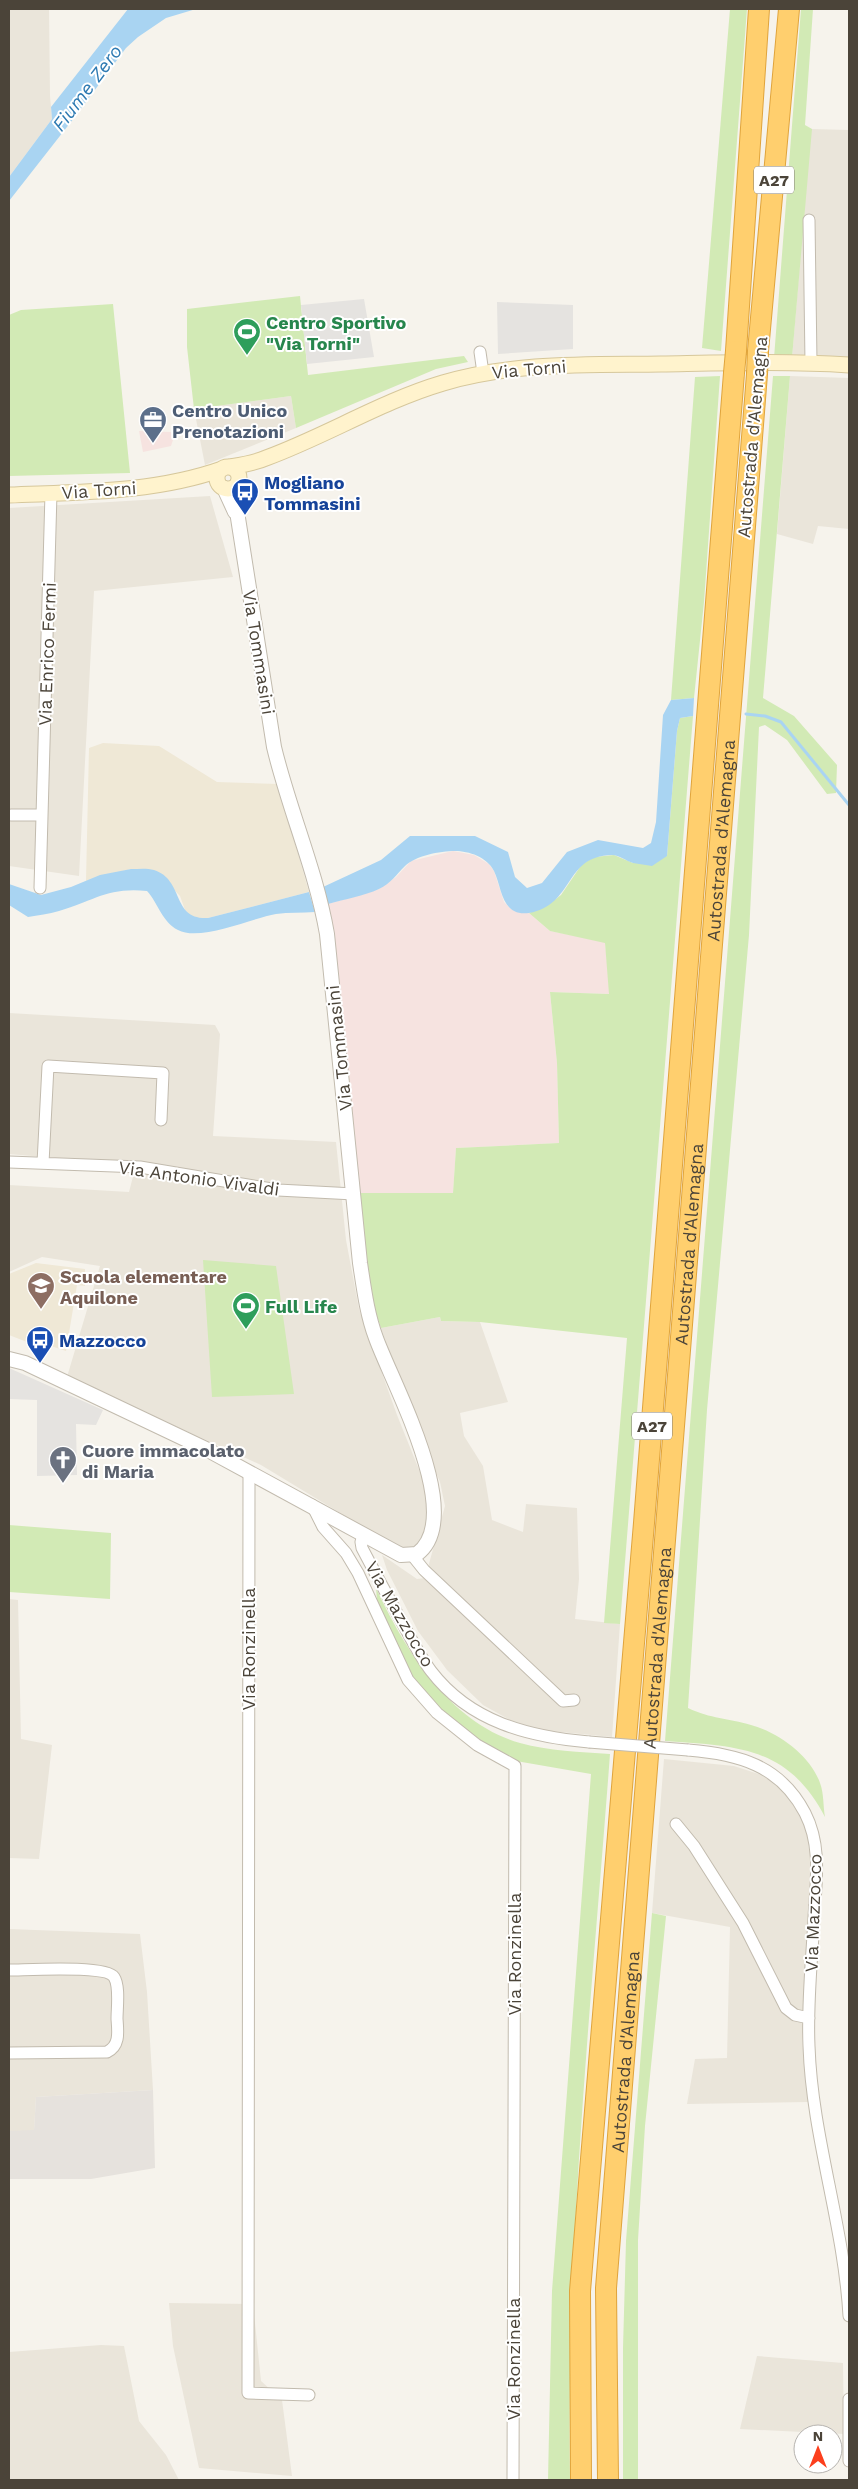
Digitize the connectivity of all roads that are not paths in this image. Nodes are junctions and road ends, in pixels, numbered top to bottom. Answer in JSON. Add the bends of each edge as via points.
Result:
{"nodes":[{"id":1,"x":759,"y":9,"type":"edge"},
{"id":2,"x":789,"y":9,"type":"edge"},
{"id":3,"x":809,"y":220,"type":"dead end"},
{"id":4,"x":480,"y":352,"type":"dead end"},
{"id":5,"x":811,"y":362,"type":"junction"},
{"id":6,"x":849,"y":365,"type":"edge"},
{"id":7,"x":483,"y":373,"type":"junction"},
{"id":8,"x":228,"y":479,"type":"junction"},
{"id":9,"x":51,"y":493,"type":"junction"},
{"id":10,"x":9,"y":495,"type":"edge"},
{"id":11,"x":11,"y":815,"type":"dead end"},
{"id":12,"x":42,"y":816,"type":"junction"},
{"id":13,"x":40,"y":888,"type":"dead end"},
{"id":14,"x":161,"y":1120,"type":"dead end"},
{"id":15,"x":9,"y":1162,"type":"edge"},
{"id":16,"x":43,"y":1163,"type":"junction"},
{"id":17,"x":354,"y":1194,"type":"junction"},
{"id":18,"x":12,"y":1359,"type":"edge"},
{"id":19,"x":248,"y":1473,"type":"junction"},
{"id":20,"x":312,"y":1505,"type":"junction"},
{"id":21,"x":363,"y":1535,"type":"junction"},
{"id":22,"x":407,"y":1555,"type":"junction"},
{"id":23,"x":574,"y":1700,"type":"dead end"},
{"id":24,"x":676,"y":1824,"type":"dead end"},
{"id":25,"x":9,"y":1970,"type":"edge"},
{"id":26,"x":809,"y":2018,"type":"junction"},
{"id":27,"x":9,"y":2052,"type":"edge"},
{"id":28,"x":849,"y":2302,"type":"edge"},
{"id":29,"x":849,"y":2316,"type":"edge"},
{"id":30,"x":309,"y":2395,"type":"dead end"},
{"id":31,"x":849,"y":2399,"type":"edge"},
{"id":32,"x":849,"y":2461,"type":"edge"},
{"id":33,"x":513,"y":2480,"type":"edge"},
{"id":34,"x":581,"y":2480,"type":"edge"},
{"id":35,"x":608,"y":2480,"type":"edge"}],
"edges":[{"from":1,"to":34,"type":"highway","name":"Autostrada d'Alemagna","number":"A27","bridge":true,"via":[[736,351],[645,1514],[580,2291]]},
{"from":2,"to":35,"type":"highway","name":"Autostrada d'Alemagna","number":"A27","bridge":true,"via":[[758,352],[606,2288]]},
{"from":3,"to":5,"type":"street"},
{"from":4,"to":7,"type":"street"},
{"from":5,"to":6,"type":"main road","name":"Via Torni"},
{"from":5,"to":7,"type":"main road","name":"Via Torni","via":[[588,365]]},
{"from":7,"to":8,"type":"main road","name":"Via Torni","via":[[442,383],[376,409]]},
{"from":8,"to":9,"type":"main road","name":"Via Torni"},
{"from":8,"to":17,"type":"street","name":"Via Tommasini","via":[[238,518],[274,747],[323,910]]},
{"from":9,"to":10,"type":"main road","name":"Via Torni"},
{"from":9,"to":12,"type":"street","name":"Via Enrico Fermi"},
{"from":11,"to":12,"type":"street"},
{"from":12,"to":13,"type":"street","name":"Via Enrico Fermi"},
{"from":14,"to":16,"type":"street","via":[[163,1072],[48,1066]]},
{"from":15,"to":16,"type":"street","name":"Via Antonio Vivaldi"},
{"from":16,"to":17,"type":"street","name":"Via Antonio Vivaldi","via":[[140,1167],[278,1190]]},
{"from":17,"to":22,"type":"street","name":"Via Tommasini","via":[[366,1300],[376,1337],[423,1452],[431,1486],[432,1529],[422,1550]]},
{"from":18,"to":19,"type":"street","via":[[208,1450]]},
{"from":19,"to":20,"type":"street"},
{"from":19,"to":30,"type":"street","name":"Via Ronzinella","via":[[248,2393]]},
{"from":20,"to":21,"type":"street"},
{"from":20,"to":33,"type":"street","name":"Via Ronzinella","via":[[323,1527],[346,1553],[358,1573],[408,1680],[437,1713],[477,1745],[515,1766]]},
{"from":21,"to":22,"type":"street"},
{"from":21,"to":26,"type":"street","name":"Via Mazzocco","bridge":true,"via":[[362,1548],[431,1671],[448,1690],[478,1712],[510,1728],[543,1737],[734,1756],[757,1765],[786,1786],[807,1818],[817,1866]]},
{"from":22,"to":23,"type":"street","via":[[563,1701]]},
{"from":24,"to":26,"type":"street","via":[[694,1846],[743,1923],[786,2008],[795,2015]]},
{"from":25,"to":27,"type":"street","via":[[95,1969],[109,1973],[116,1981],[118,2036],[116,2046],[107,2052]]},
{"from":26,"to":28,"type":"street","name":"Via Mazzocco","via":[[811,2078]]},
{"from":28,"to":29,"type":"street","name":"Via Mazzocco"},
{"from":31,"to":32,"type":"street"}]}
